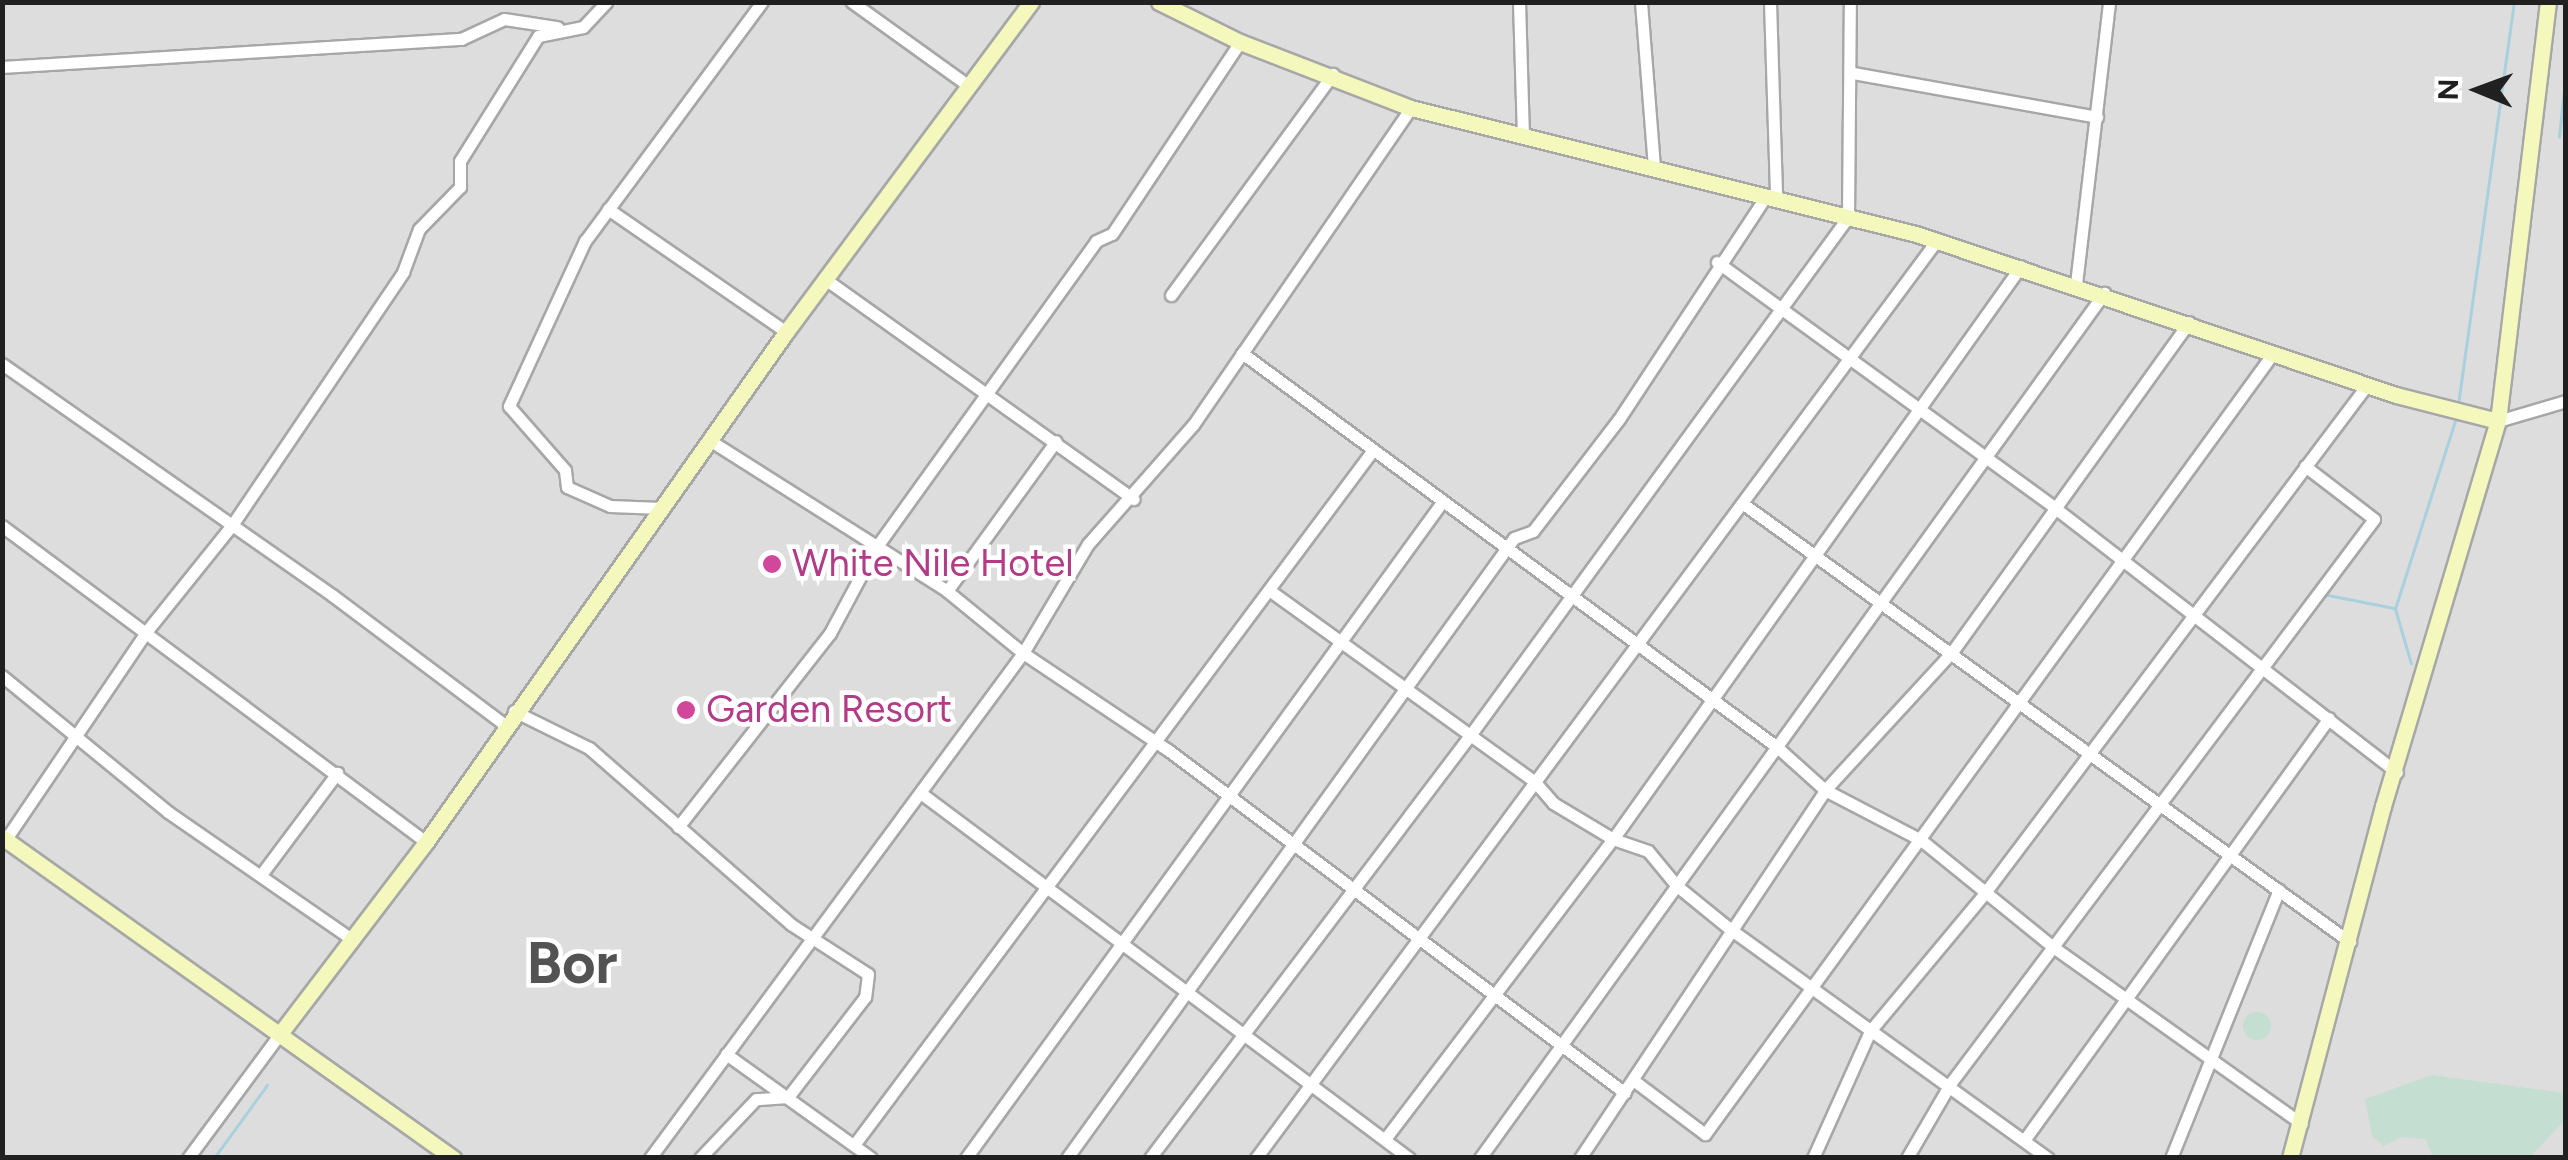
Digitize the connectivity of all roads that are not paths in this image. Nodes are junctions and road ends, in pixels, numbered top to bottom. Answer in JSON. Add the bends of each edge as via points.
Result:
{"nodes":[{"id":1,"x":606,"y":2,"type":"edge"},
{"id":2,"x":762,"y":2,"type":"edge"},
{"id":3,"x":852,"y":2,"type":"edge"},
{"id":4,"x":1032,"y":2,"type":"edge"},
{"id":5,"x":1159,"y":2,"type":"edge"},
{"id":6,"x":1520,"y":2,"type":"edge"},
{"id":7,"x":1641,"y":2,"type":"edge"},
{"id":8,"x":1770,"y":2,"type":"edge"},
{"id":9,"x":1850,"y":2,"type":"edge"},
{"id":10,"x":2109,"y":2,"type":"edge"},
{"id":11,"x":2548,"y":2,"type":"edge"},
{"id":12,"x":583,"y":26,"type":"junction"},
{"id":13,"x":1240,"y":42,"type":"junction"},
{"id":14,"x":2,"y":67,"type":"edge"},
{"id":15,"x":1853,"y":73,"type":"junction"},
{"id":16,"x":1333,"y":74,"type":"junction"},
{"id":17,"x":970,"y":86,"type":"junction"},
{"id":18,"x":1411,"y":108,"type":"junction"},
{"id":19,"x":2097,"y":116,"type":"junction"},
{"id":20,"x":1523,"y":136,"type":"junction"},
{"id":21,"x":1654,"y":169,"type":"junction"},
{"id":22,"x":1771,"y":197,"type":"junction"},
{"id":23,"x":608,"y":209,"type":"junction"},
{"id":24,"x":1848,"y":217,"type":"junction"},
{"id":25,"x":1938,"y":240,"type":"junction"},
{"id":26,"x":1717,"y":262,"type":"junction"},
{"id":27,"x":2021,"y":266,"type":"junction"},
{"id":28,"x":825,"y":279,"type":"junction"},
{"id":29,"x":2076,"y":284,"type":"junction"},
{"id":30,"x":2104,"y":293,"type":"junction"},
{"id":31,"x":1170,"y":295,"type":"dead end"},
{"id":32,"x":1781,"y":309,"type":"junction"},
{"id":33,"x":2190,"y":322,"type":"junction"},
{"id":34,"x":786,"y":332,"type":"junction"},
{"id":35,"x":2274,"y":352,"type":"junction"},
{"id":36,"x":1242,"y":354,"type":"junction"},
{"id":37,"x":1851,"y":357,"type":"junction"},
{"id":38,"x":2,"y":364,"type":"edge"},
{"id":39,"x":2367,"y":385,"type":"junction"},
{"id":40,"x":986,"y":392,"type":"junction"},
{"id":41,"x":2566,"y":401,"type":"edge"},
{"id":42,"x":1921,"y":408,"type":"junction"},
{"id":43,"x":2498,"y":421,"type":"junction"},
{"id":44,"x":711,"y":441,"type":"junction"},
{"id":45,"x":1056,"y":441,"type":"junction"},
{"id":46,"x":1373,"y":450,"type":"junction"},
{"id":47,"x":1986,"y":456,"type":"junction"},
{"id":48,"x":2306,"y":466,"type":"junction"},
{"id":49,"x":1132,"y":499,"type":"junction"},
{"id":50,"x":1442,"y":502,"type":"junction"},
{"id":51,"x":1742,"y":502,"type":"junction"},
{"id":52,"x":662,"y":508,"type":"junction"},
{"id":53,"x":2056,"y":508,"type":"junction"},
{"id":54,"x":232,"y":524,"type":"junction"},
{"id":55,"x":2,"y":526,"type":"edge"},
{"id":56,"x":875,"y":549,"type":"junction"},
{"id":57,"x":1505,"y":550,"type":"junction"},
{"id":58,"x":1817,"y":556,"type":"junction"},
{"id":59,"x":2124,"y":560,"type":"junction"},
{"id":60,"x":947,"y":590,"type":"junction"},
{"id":61,"x":1269,"y":590,"type":"junction"},
{"id":62,"x":1572,"y":598,"type":"junction"},
{"id":63,"x":1880,"y":602,"type":"junction"},
{"id":64,"x":2195,"y":613,"type":"junction"},
{"id":65,"x":146,"y":632,"type":"junction"},
{"id":66,"x":1340,"y":640,"type":"junction"},
{"id":67,"x":1637,"y":645,"type":"junction"},
{"id":68,"x":1952,"y":652,"type":"junction"},
{"id":69,"x":1023,"y":653,"type":"junction"},
{"id":70,"x":2262,"y":665,"type":"junction"},
{"id":71,"x":2,"y":676,"type":"edge"},
{"id":72,"x":1407,"y":687,"type":"junction"},
{"id":73,"x":1712,"y":700,"type":"junction"},
{"id":74,"x":2020,"y":703,"type":"junction"},
{"id":75,"x":509,"y":718,"type":"junction"},
{"id":76,"x":2329,"y":718,"type":"junction"},
{"id":77,"x":80,"y":734,"type":"junction"},
{"id":78,"x":1471,"y":734,"type":"junction"},
{"id":79,"x":1156,"y":742,"type":"junction"},
{"id":80,"x":1777,"y":747,"type":"junction"},
{"id":81,"x":2090,"y":753,"type":"junction"},
{"id":82,"x":2396,"y":772,"type":"junction"},
{"id":83,"x":337,"y":773,"type":"junction"},
{"id":84,"x":1535,"y":782,"type":"junction"},
{"id":85,"x":1825,"y":790,"type":"junction"},
{"id":86,"x":922,"y":794,"type":"junction"},
{"id":87,"x":1227,"y":795,"type":"junction"},
{"id":88,"x":2157,"y":802,"type":"junction"},
{"id":89,"x":678,"y":827,"type":"junction"},
{"id":90,"x":4,"y":838,"type":"edge"},
{"id":91,"x":1613,"y":839,"type":"junction"},
{"id":92,"x":1920,"y":840,"type":"junction"},
{"id":93,"x":426,"y":842,"type":"junction"},
{"id":94,"x":1294,"y":846,"type":"junction"},
{"id":95,"x":2232,"y":856,"type":"junction"},
{"id":96,"x":262,"y":872,"type":"junction"},
{"id":97,"x":1050,"y":884,"type":"junction"},
{"id":98,"x":1677,"y":886,"type":"junction"},
{"id":99,"x":1350,"y":889,"type":"junction"},
{"id":100,"x":2279,"y":890,"type":"junction"},
{"id":101,"x":1984,"y":894,"type":"junction"},
{"id":102,"x":1730,"y":930,"type":"junction"},
{"id":103,"x":810,"y":938,"type":"junction"},
{"id":104,"x":353,"y":940,"type":"junction"},
{"id":105,"x":1123,"y":940,"type":"junction"},
{"id":106,"x":1417,"y":941,"type":"junction"},
{"id":107,"x":2350,"y":942,"type":"junction"},
{"id":108,"x":2053,"y":946,"type":"junction"},
{"id":109,"x":1814,"y":986,"type":"junction"},
{"id":110,"x":1190,"y":990,"type":"junction"},
{"id":111,"x":1490,"y":997,"type":"junction"},
{"id":112,"x":2125,"y":998,"type":"junction"},
{"id":113,"x":282,"y":1031,"type":"junction"},
{"id":114,"x":1244,"y":1031,"type":"junction"},
{"id":115,"x":1870,"y":1031,"type":"junction"},
{"id":116,"x":1558,"y":1047,"type":"junction"},
{"id":117,"x":726,"y":1054,"type":"junction"},
{"id":118,"x":2212,"y":1060,"type":"junction"},
{"id":119,"x":1633,"y":1080,"type":"junction"},
{"id":120,"x":1311,"y":1084,"type":"junction"},
{"id":121,"x":1950,"y":1084,"type":"junction"},
{"id":122,"x":1625,"y":1094,"type":"junction"},
{"id":123,"x":788,"y":1098,"type":"junction"},
{"id":124,"x":2302,"y":1124,"type":"junction"},
{"id":125,"x":1385,"y":1139,"type":"junction"},
{"id":126,"x":2024,"y":1139,"type":"junction"},
{"id":127,"x":854,"y":1145,"type":"junction"},
{"id":128,"x":657,"y":1155,"type":"edge"},
{"id":129,"x":188,"y":1158,"type":"edge"},
{"id":130,"x":453,"y":1158,"type":"edge"},
{"id":131,"x":700,"y":1158,"type":"edge"},
{"id":132,"x":872,"y":1158,"type":"edge"},
{"id":133,"x":966,"y":1158,"type":"edge"},
{"id":134,"x":1067,"y":1158,"type":"edge"},
{"id":135,"x":1150,"y":1158,"type":"edge"},
{"id":136,"x":1256,"y":1158,"type":"edge"},
{"id":137,"x":1409,"y":1158,"type":"edge"},
{"id":138,"x":1480,"y":1158,"type":"edge"},
{"id":139,"x":1580,"y":1158,"type":"edge"},
{"id":140,"x":1813,"y":1158,"type":"edge"},
{"id":141,"x":1907,"y":1158,"type":"edge"},
{"id":142,"x":2048,"y":1158,"type":"edge"},
{"id":143,"x":2171,"y":1158,"type":"edge"},
{"id":144,"x":2290,"y":1158,"type":"edge"}],
"edges":[{"from":1,"to":12,"type":"street"},
{"from":2,"to":23,"type":"street"},
{"from":3,"to":17,"type":"street"},
{"from":4,"to":17,"type":"street"},
{"from":5,"to":13,"type":"street"},
{"from":6,"to":20,"type":"street"},
{"from":7,"to":21,"type":"street"},
{"from":8,"to":22,"type":"street"},
{"from":9,"to":15,"type":"street"},
{"from":10,"to":19,"type":"street"},
{"from":11,"to":43,"type":"street"},
{"from":12,"to":14,"type":"street","via":[[504,19],[461,40]]},
{"from":12,"to":54,"type":"street","via":[[538,36],[460,161],[460,188],[419,229],[402,272]]},
{"from":13,"to":16,"type":"street"},
{"from":13,"to":40,"type":"street","via":[[1112,234],[1096,240]]},
{"from":15,"to":19,"type":"street"},
{"from":15,"to":24,"type":"street"},
{"from":16,"to":18,"type":"street"},
{"from":16,"to":31,"type":"street"},
{"from":17,"to":28,"type":"street"},
{"from":18,"to":20,"type":"street"},
{"from":18,"to":36,"type":"street"},
{"from":19,"to":29,"type":"street"},
{"from":20,"to":21,"type":"street"},
{"from":21,"to":22,"type":"street"},
{"from":22,"to":24,"type":"street"},
{"from":22,"to":26,"type":"street"},
{"from":23,"to":34,"type":"street"},
{"from":23,"to":52,"type":"street","via":[[586,241],[509,406],[565,470],[567,487],[610,506]]},
{"from":24,"to":25,"type":"street"},
{"from":24,"to":32,"type":"street"},
{"from":25,"to":27,"type":"street"},
{"from":25,"to":37,"type":"street"},
{"from":26,"to":32,"type":"street"},
{"from":26,"to":57,"type":"street","via":[[1618,418],[1532,531]]},
{"from":27,"to":29,"type":"street"},
{"from":27,"to":42,"type":"street"},
{"from":28,"to":34,"type":"street"},
{"from":28,"to":40,"type":"street"},
{"from":29,"to":30,"type":"street"},
{"from":30,"to":33,"type":"street"},
{"from":30,"to":47,"type":"street"},
{"from":32,"to":37,"type":"street"},
{"from":32,"to":62,"type":"street"},
{"from":33,"to":35,"type":"street"},
{"from":33,"to":53,"type":"street"},
{"from":34,"to":44,"type":"street"},
{"from":35,"to":39,"type":"street"},
{"from":35,"to":59,"type":"street"},
{"from":36,"to":46,"type":"street"},
{"from":36,"to":49,"type":"street"},
{"from":37,"to":42,"type":"street"},
{"from":37,"to":51,"type":"street"},
{"from":38,"to":54,"type":"street"},
{"from":39,"to":43,"type":"street"},
{"from":39,"to":48,"type":"street"},
{"from":40,"to":45,"type":"street"},
{"from":40,"to":56,"type":"street"},
{"from":41,"to":43,"type":"street"},
{"from":42,"to":47,"type":"street"},
{"from":42,"to":58,"type":"street"},
{"from":43,"to":82,"type":"street"},
{"from":44,"to":52,"type":"street"},
{"from":44,"to":56,"type":"street"},
{"from":45,"to":49,"type":"street"},
{"from":45,"to":60,"type":"street"},
{"from":46,"to":50,"type":"street"},
{"from":46,"to":61,"type":"street"},
{"from":47,"to":53,"type":"street"},
{"from":47,"to":63,"type":"street"},
{"from":48,"to":64,"type":"street"},
{"from":48,"to":70,"type":"street","via":[[2374,519]]},
{"from":49,"to":69,"type":"street","via":[[1082,553]]},
{"from":50,"to":57,"type":"street"},
{"from":50,"to":66,"type":"street"},
{"from":51,"to":58,"type":"street"},
{"from":51,"to":67,"type":"street"},
{"from":52,"to":75,"type":"street"},
{"from":53,"to":59,"type":"street"},
{"from":53,"to":68,"type":"street"},
{"from":54,"to":65,"type":"street"},
{"from":54,"to":75,"type":"street"},
{"from":55,"to":65,"type":"street"},
{"from":56,"to":60,"type":"street"},
{"from":56,"to":89,"type":"street","via":[[830,633]]},
{"from":57,"to":62,"type":"street"},
{"from":57,"to":72,"type":"street"},
{"from":58,"to":63,"type":"street"},
{"from":58,"to":73,"type":"street"},
{"from":59,"to":64,"type":"street"},
{"from":59,"to":74,"type":"street"},
{"from":60,"to":69,"type":"street"},
{"from":61,"to":66,"type":"street"},
{"from":61,"to":79,"type":"street"},
{"from":62,"to":67,"type":"street"},
{"from":62,"to":78,"type":"street"},
{"from":63,"to":68,"type":"street"},
{"from":63,"to":80,"type":"street"},
{"from":64,"to":70,"type":"street"},
{"from":64,"to":81,"type":"street"},
{"from":65,"to":77,"type":"street"},
{"from":65,"to":83,"type":"street"},
{"from":66,"to":72,"type":"street"},
{"from":66,"to":87,"type":"street"},
{"from":67,"to":73,"type":"street"},
{"from":67,"to":84,"type":"street"},
{"from":68,"to":74,"type":"street"},
{"from":68,"to":85,"type":"street"},
{"from":69,"to":79,"type":"street"},
{"from":69,"to":86,"type":"street"},
{"from":70,"to":76,"type":"street"},
{"from":70,"to":88,"type":"street"},
{"from":71,"to":77,"type":"street"},
{"from":72,"to":78,"type":"street"},
{"from":72,"to":94,"type":"street"},
{"from":73,"to":80,"type":"street"},
{"from":73,"to":91,"type":"street"},
{"from":74,"to":81,"type":"street"},
{"from":74,"to":92,"type":"street"},
{"from":75,"to":89,"type":"street","via":[[589,748]]},
{"from":75,"to":93,"type":"street"},
{"from":76,"to":82,"type":"street"},
{"from":76,"to":95,"type":"street"},
{"from":77,"to":90,"type":"street"},
{"from":77,"to":96,"type":"street","via":[[168,812]]},
{"from":78,"to":84,"type":"street"},
{"from":78,"to":99,"type":"street"},
{"from":79,"to":87,"type":"street"},
{"from":79,"to":97,"type":"street"},
{"from":80,"to":85,"type":"street"},
{"from":80,"to":98,"type":"street"},
{"from":81,"to":88,"type":"street"},
{"from":81,"to":101,"type":"street"},
{"from":82,"to":107,"type":"street"},
{"from":83,"to":93,"type":"street"},
{"from":83,"to":96,"type":"street"},
{"from":84,"to":91,"type":"street","via":[[1553,803]]},
{"from":84,"to":106,"type":"street"},
{"from":85,"to":92,"type":"street"},
{"from":85,"to":102,"type":"street"},
{"from":86,"to":97,"type":"street"},
{"from":86,"to":103,"type":"street"},
{"from":87,"to":94,"type":"street"},
{"from":87,"to":105,"type":"street"},
{"from":88,"to":95,"type":"street"},
{"from":88,"to":108,"type":"street"},
{"from":89,"to":103,"type":"street"},
{"from":90,"to":113,"type":"street"},
{"from":91,"to":98,"type":"street","via":[[1648,851]]},
{"from":91,"to":111,"type":"street"},
{"from":92,"to":101,"type":"street"},
{"from":92,"to":109,"type":"street"},
{"from":93,"to":104,"type":"street"},
{"from":94,"to":99,"type":"street"},
{"from":94,"to":110,"type":"street"},
{"from":95,"to":100,"type":"street"},
{"from":95,"to":112,"type":"street"},
{"from":96,"to":104,"type":"street"},
{"from":97,"to":105,"type":"street"},
{"from":97,"to":127,"type":"street"},
{"from":98,"to":102,"type":"street"},
{"from":98,"to":116,"type":"street"},
{"from":99,"to":106,"type":"street"},
{"from":99,"to":114,"type":"street"},
{"from":100,"to":107,"type":"street"},
{"from":100,"to":118,"type":"street"},
{"from":101,"to":108,"type":"street"},
{"from":101,"to":115,"type":"street"},
{"from":102,"to":109,"type":"street"},
{"from":102,"to":119,"type":"street"},
{"from":103,"to":117,"type":"street"},
{"from":103,"to":123,"type":"street","via":[[859,966],[871,984]]},
{"from":104,"to":113,"type":"street"},
{"from":105,"to":110,"type":"street"},
{"from":105,"to":133,"type":"street"},
{"from":106,"to":111,"type":"street"},
{"from":106,"to":120,"type":"street"},
{"from":107,"to":124,"type":"street"},
{"from":108,"to":112,"type":"street"},
{"from":108,"to":121,"type":"street"},
{"from":109,"to":115,"type":"street"},
{"from":109,"to":119,"type":"street","via":[[1705,1134]]},
{"from":110,"to":114,"type":"street"},
{"from":110,"to":134,"type":"street"},
{"from":111,"to":116,"type":"street"},
{"from":111,"to":125,"type":"street"},
{"from":112,"to":118,"type":"street"},
{"from":112,"to":126,"type":"street"},
{"from":113,"to":129,"type":"street"},
{"from":113,"to":130,"type":"street"},
{"from":114,"to":120,"type":"street"},
{"from":114,"to":135,"type":"street"},
{"from":115,"to":121,"type":"street"},
{"from":115,"to":140,"type":"street"},
{"from":116,"to":122,"type":"street"},
{"from":116,"to":138,"type":"street"},
{"from":117,"to":123,"type":"street"},
{"from":117,"to":128,"type":"street"},
{"from":118,"to":124,"type":"street"},
{"from":118,"to":143,"type":"street"},
{"from":119,"to":122,"type":"street"},
{"from":120,"to":125,"type":"street"},
{"from":120,"to":136,"type":"street"},
{"from":121,"to":126,"type":"street"},
{"from":121,"to":141,"type":"street"},
{"from":122,"to":139,"type":"street"},
{"from":123,"to":127,"type":"street"},
{"from":123,"to":131,"type":"street","via":[[756,1099]]},
{"from":124,"to":144,"type":"street"},
{"from":125,"to":137,"type":"street"},
{"from":126,"to":142,"type":"street"},
{"from":127,"to":132,"type":"street"}]}
